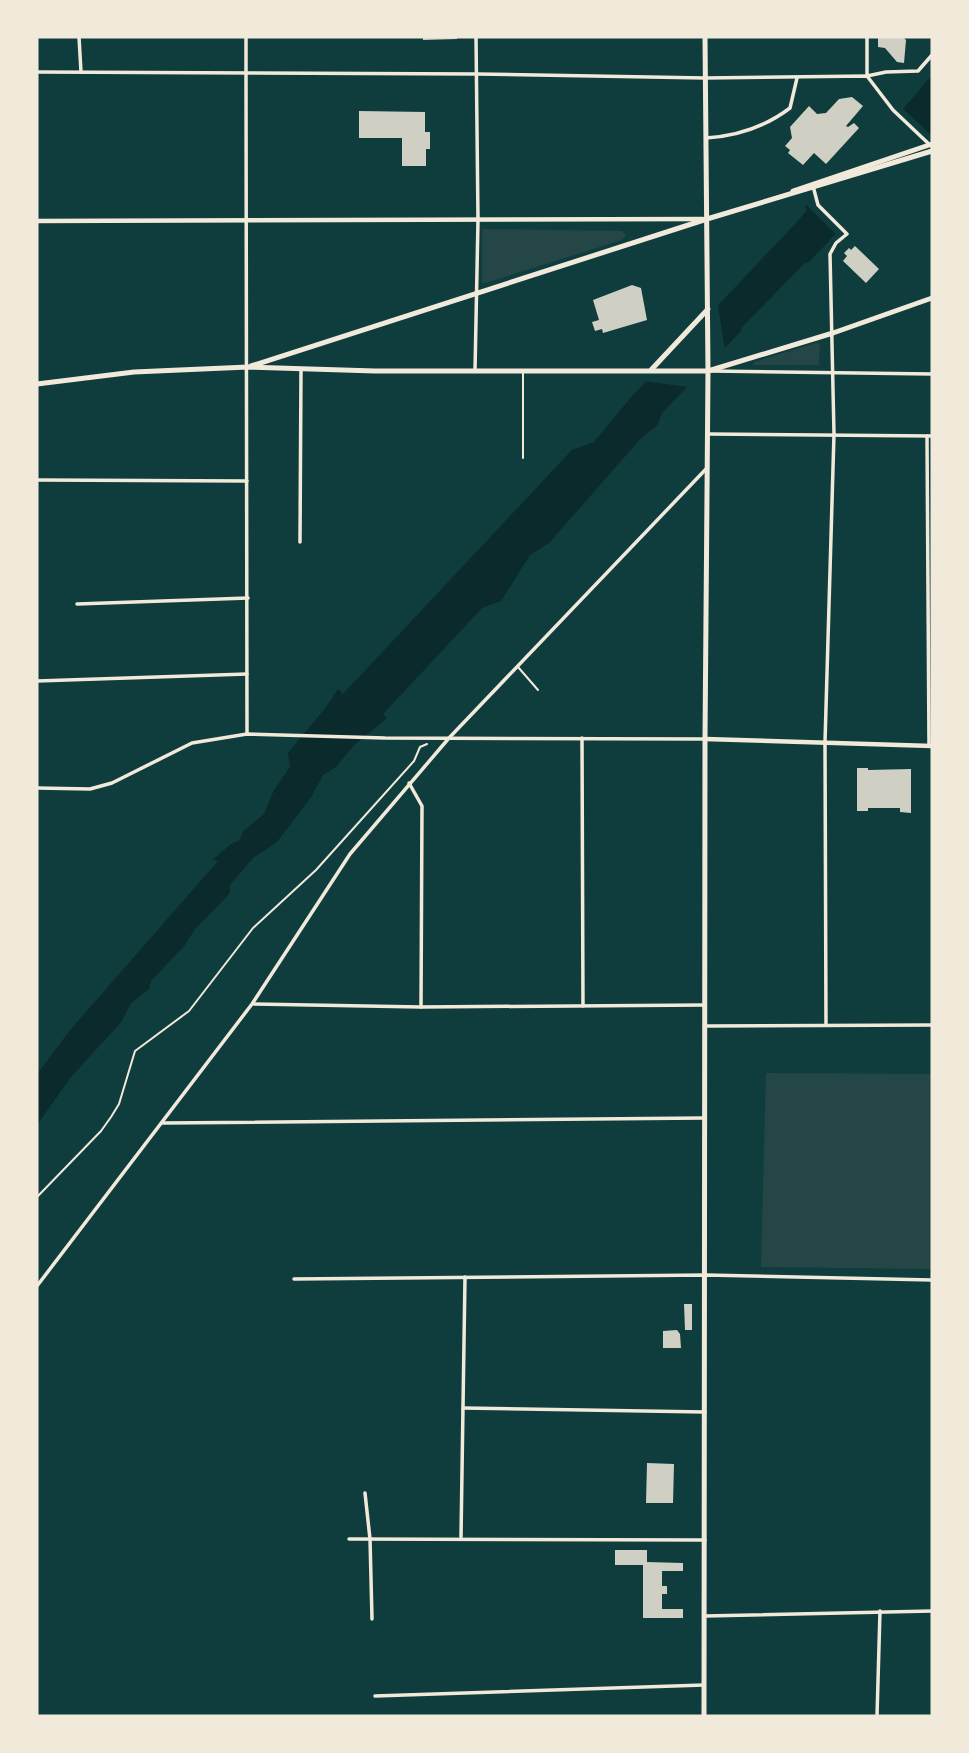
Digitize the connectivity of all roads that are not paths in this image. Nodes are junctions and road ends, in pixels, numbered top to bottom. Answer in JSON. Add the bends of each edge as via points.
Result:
{"nodes":[{"id":1,"x":79,"y":37,"type":"edge"},
{"id":2,"x":246,"y":37,"type":"edge"},
{"id":3,"x":476,"y":37,"type":"edge"},
{"id":4,"x":705,"y":37,"type":"edge"},
{"id":5,"x":867,"y":37,"type":"edge"},
{"id":6,"x":932,"y":55,"type":"edge"},
{"id":7,"x":37,"y":72,"type":"edge"},
{"id":8,"x":81,"y":72,"type":"junction"},
{"id":9,"x":246,"y":74,"type":"junction"},
{"id":10,"x":477,"y":74,"type":"junction"},
{"id":11,"x":867,"y":76,"type":"junction"},
{"id":12,"x":705,"y":78,"type":"junction"},
{"id":13,"x":797,"y":78,"type":"junction"},
{"id":14,"x":706,"y":138,"type":"junction"},
{"id":15,"x":930,"y":145,"type":"edge"},
{"id":16,"x":813,"y":188,"type":"junction"},
{"id":17,"x":707,"y":219,"type":"junction"},
{"id":18,"x":478,"y":220,"type":"junction"},
{"id":19,"x":37,"y":221,"type":"edge"},
{"id":20,"x":247,"y":221,"type":"junction"},
{"id":21,"x":477,"y":293,"type":"junction"},
{"id":22,"x":932,"y":298,"type":"edge"},
{"id":23,"x":708,"y":309,"type":"junction"},
{"id":24,"x":833,"y":333,"type":"junction"},
{"id":25,"x":248,"y":367,"type":"junction"},
{"id":26,"x":301,"y":370,"type":"junction"},
{"id":27,"x":651,"y":370,"type":"junction"},
{"id":28,"x":707,"y":370,"type":"junction"},
{"id":29,"x":475,"y":371,"type":"junction"},
{"id":30,"x":523,"y":371,"type":"junction"},
{"id":31,"x":833,"y":374,"type":"junction"},
{"id":32,"x":932,"y":374,"type":"edge"},
{"id":33,"x":37,"y":384,"type":"edge"},
{"id":34,"x":708,"y":433,"type":"junction"},
{"id":35,"x":834,"y":434,"type":"junction"},
{"id":36,"x":930,"y":436,"type":"edge"},
{"id":37,"x":523,"y":458,"type":"dead end"},
{"id":38,"x":708,"y":467,"type":"junction"},
{"id":39,"x":37,"y":480,"type":"edge"},
{"id":40,"x":247,"y":481,"type":"junction"},
{"id":41,"x":300,"y":542,"type":"dead end"},
{"id":42,"x":248,"y":598,"type":"junction"},
{"id":43,"x":77,"y":604,"type":"dead end"},
{"id":44,"x":517,"y":666,"type":"junction"},
{"id":45,"x":247,"y":674,"type":"junction"},
{"id":46,"x":37,"y":681,"type":"edge"},
{"id":47,"x":538,"y":690,"type":"dead end"},
{"id":48,"x":247,"y":734,"type":"junction"},
{"id":49,"x":449,"y":738,"type":"junction"},
{"id":50,"x":582,"y":738,"type":"junction"},
{"id":51,"x":705,"y":739,"type":"junction"},
{"id":52,"x":825,"y":742,"type":"junction"},
{"id":53,"x":931,"y":746,"type":"edge"},
{"id":54,"x":409,"y":782,"type":"junction"},
{"id":55,"x":37,"y":788,"type":"edge"},
{"id":56,"x":253,"y":1004,"type":"junction"},
{"id":57,"x":706,"y":1005,"type":"junction"},
{"id":58,"x":583,"y":1006,"type":"junction"},
{"id":59,"x":421,"y":1007,"type":"junction"},
{"id":60,"x":826,"y":1025,"type":"junction"},
{"id":61,"x":932,"y":1025,"type":"edge"},
{"id":62,"x":706,"y":1026,"type":"junction"},
{"id":63,"x":706,"y":1118,"type":"junction"},
{"id":64,"x":163,"y":1123,"type":"junction"},
{"id":65,"x":706,"y":1275,"type":"junction"},
{"id":66,"x":465,"y":1277,"type":"junction"},
{"id":67,"x":294,"y":1279,"type":"dead end"},
{"id":68,"x":932,"y":1280,"type":"edge"},
{"id":69,"x":37,"y":1286,"type":"edge"},
{"id":70,"x":463,"y":1408,"type":"junction"},
{"id":71,"x":705,"y":1412,"type":"junction"},
{"id":72,"x":365,"y":1493,"type":"dead end"},
{"id":73,"x":461,"y":1538,"type":"junction"},
{"id":74,"x":349,"y":1539,"type":"dead end"},
{"id":75,"x":370,"y":1539,"type":"junction"},
{"id":76,"x":705,"y":1539,"type":"junction"},
{"id":77,"x":880,"y":1611,"type":"junction"},
{"id":78,"x":932,"y":1611,"type":"edge"},
{"id":79,"x":705,"y":1616,"type":"junction"},
{"id":80,"x":372,"y":1619,"type":"dead end"},
{"id":81,"x":704,"y":1685,"type":"junction"},
{"id":82,"x":375,"y":1696,"type":"dead end"},
{"id":83,"x":704,"y":1716,"type":"edge"},
{"id":84,"x":877,"y":1716,"type":"edge"}],
"edges":[{"from":1,"to":8,"type":"street"},
{"from":2,"to":9,"type":"street"},
{"from":3,"to":10,"type":"street"},
{"from":4,"to":12,"type":"main road"},
{"from":5,"to":11,"type":"street"},
{"from":6,"to":11,"type":"street","via":[[918,71]]},
{"from":7,"to":8,"type":"street"},
{"from":8,"to":9,"type":"street"},
{"from":9,"to":10,"type":"street"},
{"from":9,"to":20,"type":"street"},
{"from":10,"to":12,"type":"street"},
{"from":10,"to":18,"type":"street"},
{"from":11,"to":13,"type":"street"},
{"from":11,"to":15,"type":"street","via":[[893,110]]},
{"from":12,"to":13,"type":"street"},
{"from":12,"to":14,"type":"main road"},
{"from":13,"to":14,"type":"street","via":[[790,108],[772,122]]},
{"from":14,"to":17,"type":"main road"},
{"from":15,"to":16,"type":"main road","via":[[829,177]]},
{"from":15,"to":16,"type":"main road","via":[[908,159]]},
{"from":16,"to":17,"type":"main road"},
{"from":16,"to":24,"type":"street","via":[[818,205],[847,234],[830,254]]},
{"from":17,"to":18,"type":"main road"},
{"from":17,"to":21,"type":"main road"},
{"from":17,"to":23,"type":"main road"},
{"from":18,"to":20,"type":"main road"},
{"from":18,"to":21,"type":"street"},
{"from":19,"to":20,"type":"main road"},
{"from":20,"to":25,"type":"street"},
{"from":21,"to":25,"type":"main road"},
{"from":21,"to":29,"type":"street"},
{"from":22,"to":24,"type":"main road"},
{"from":23,"to":27,"type":"main road"},
{"from":23,"to":28,"type":"main road"},
{"from":24,"to":28,"type":"main road"},
{"from":24,"to":31,"type":"street"},
{"from":25,"to":26,"type":"main road"},
{"from":25,"to":33,"type":"main road","via":[[134,372]]},
{"from":25,"to":40,"type":"street"},
{"from":26,"to":29,"type":"main road"},
{"from":26,"to":41,"type":"street"},
{"from":27,"to":28,"type":"main road"},
{"from":27,"to":30,"type":"main road"},
{"from":28,"to":31,"type":"street"},
{"from":28,"to":34,"type":"main road"},
{"from":29,"to":30,"type":"main road"},
{"from":30,"to":37,"type":"lane"},
{"from":31,"to":32,"type":"street"},
{"from":31,"to":35,"type":"street"},
{"from":34,"to":35,"type":"street"},
{"from":34,"to":38,"type":"main road"},
{"from":35,"to":36,"type":"street"},
{"from":35,"to":52,"type":"street"},
{"from":36,"to":53,"type":"street"},
{"from":38,"to":44,"type":"street"},
{"from":38,"to":51,"type":"main road"},
{"from":39,"to":40,"type":"street"},
{"from":40,"to":42,"type":"street"},
{"from":42,"to":43,"type":"street"},
{"from":42,"to":45,"type":"street"},
{"from":44,"to":47,"type":"lane"},
{"from":44,"to":49,"type":"street"},
{"from":45,"to":46,"type":"street"},
{"from":45,"to":48,"type":"street"},
{"from":48,"to":49,"type":"street"},
{"from":48,"to":55,"type":"street","via":[[191,743],[112,783],[90,789]]},
{"from":49,"to":50,"type":"street"},
{"from":49,"to":54,"type":"street"},
{"from":50,"to":51,"type":"street"},
{"from":50,"to":58,"type":"street"},
{"from":51,"to":52,"type":"main road"},
{"from":51,"to":57,"type":"main road"},
{"from":52,"to":53,"type":"main road"},
{"from":52,"to":60,"type":"street"},
{"from":54,"to":56,"type":"street","via":[[350,854]]},
{"from":54,"to":59,"type":"street","via":[[422,806]]},
{"from":56,"to":59,"type":"street"},
{"from":56,"to":64,"type":"street"},
{"from":57,"to":58,"type":"street"},
{"from":57,"to":62,"type":"main road"},
{"from":58,"to":59,"type":"street"},
{"from":60,"to":61,"type":"street"},
{"from":60,"to":62,"type":"street"},
{"from":62,"to":63,"type":"main road"},
{"from":63,"to":64,"type":"street"},
{"from":63,"to":65,"type":"main road"},
{"from":64,"to":69,"type":"street"},
{"from":65,"to":66,"type":"street"},
{"from":65,"to":68,"type":"street"},
{"from":65,"to":71,"type":"main road"},
{"from":66,"to":67,"type":"street"},
{"from":66,"to":70,"type":"street"},
{"from":70,"to":71,"type":"street"},
{"from":70,"to":73,"type":"street"},
{"from":71,"to":76,"type":"main road"},
{"from":72,"to":75,"type":"street"},
{"from":73,"to":75,"type":"street"},
{"from":73,"to":76,"type":"street"},
{"from":74,"to":75,"type":"street"},
{"from":75,"to":80,"type":"street"},
{"from":76,"to":79,"type":"main road"},
{"from":77,"to":78,"type":"street"},
{"from":77,"to":79,"type":"street"},
{"from":77,"to":84,"type":"street"},
{"from":79,"to":81,"type":"main road"},
{"from":81,"to":82,"type":"street"},
{"from":81,"to":83,"type":"main road"}]}
